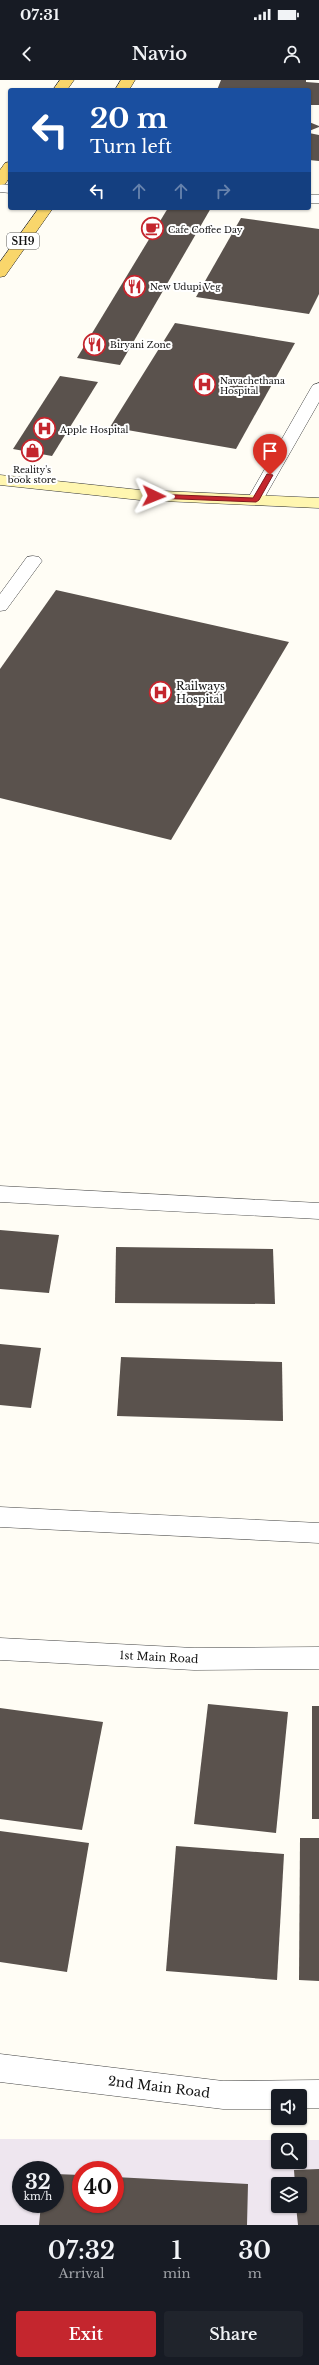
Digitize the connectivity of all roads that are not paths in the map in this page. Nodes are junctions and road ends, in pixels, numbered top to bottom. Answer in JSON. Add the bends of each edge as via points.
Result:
{"nodes":[{"id":1,"x":8,"y":169,"type":"edge"},
{"id":2,"x":0,"y":181,"type":"edge"},
{"id":3,"x":45,"y":210,"type":"edge"},
{"id":4,"x":0,"y":273,"type":"edge"},
{"id":5,"x":319,"y":388,"type":"edge"},
{"id":6,"x":0,"y":480,"type":"edge"},
{"id":7,"x":256,"y":500,"type":"junction"},
{"id":8,"x":319,"y":502,"type":"edge"},
{"id":9,"x":33,"y":561,"type":"dead end"},
{"id":10,"x":0,"y":606,"type":"edge"},
{"id":11,"x":0,"y":1194,"type":"edge"},
{"id":12,"x":319,"y":1211,"type":"edge"},
{"id":13,"x":0,"y":1517,"type":"edge"},
{"id":14,"x":319,"y":1533,"type":"edge"},
{"id":15,"x":0,"y":1649,"type":"edge"},
{"id":16,"x":319,"y":1658,"type":"edge"},
{"id":17,"x":0,"y":2068,"type":"edge"},
{"id":18,"x":319,"y":2094,"type":"edge"}],
"edges":[{"from":1,"to":2,"type":"main road"},
{"from":3,"to":4,"type":"main road","number":"SH9"},
{"from":5,"to":7,"type":"street"},
{"from":6,"to":7,"type":"street","via":[[140,495]]},
{"from":7,"to":8,"type":"street"},
{"from":9,"to":10,"type":"street"},
{"from":11,"to":12,"type":"street"},
{"from":13,"to":14,"type":"street"},
{"from":15,"to":16,"type":"street","name":"1st Main Road","via":[[194,1659]]},
{"from":17,"to":18,"type":"street","name":"2nd Main Road","via":[[223,2095]]}]}
